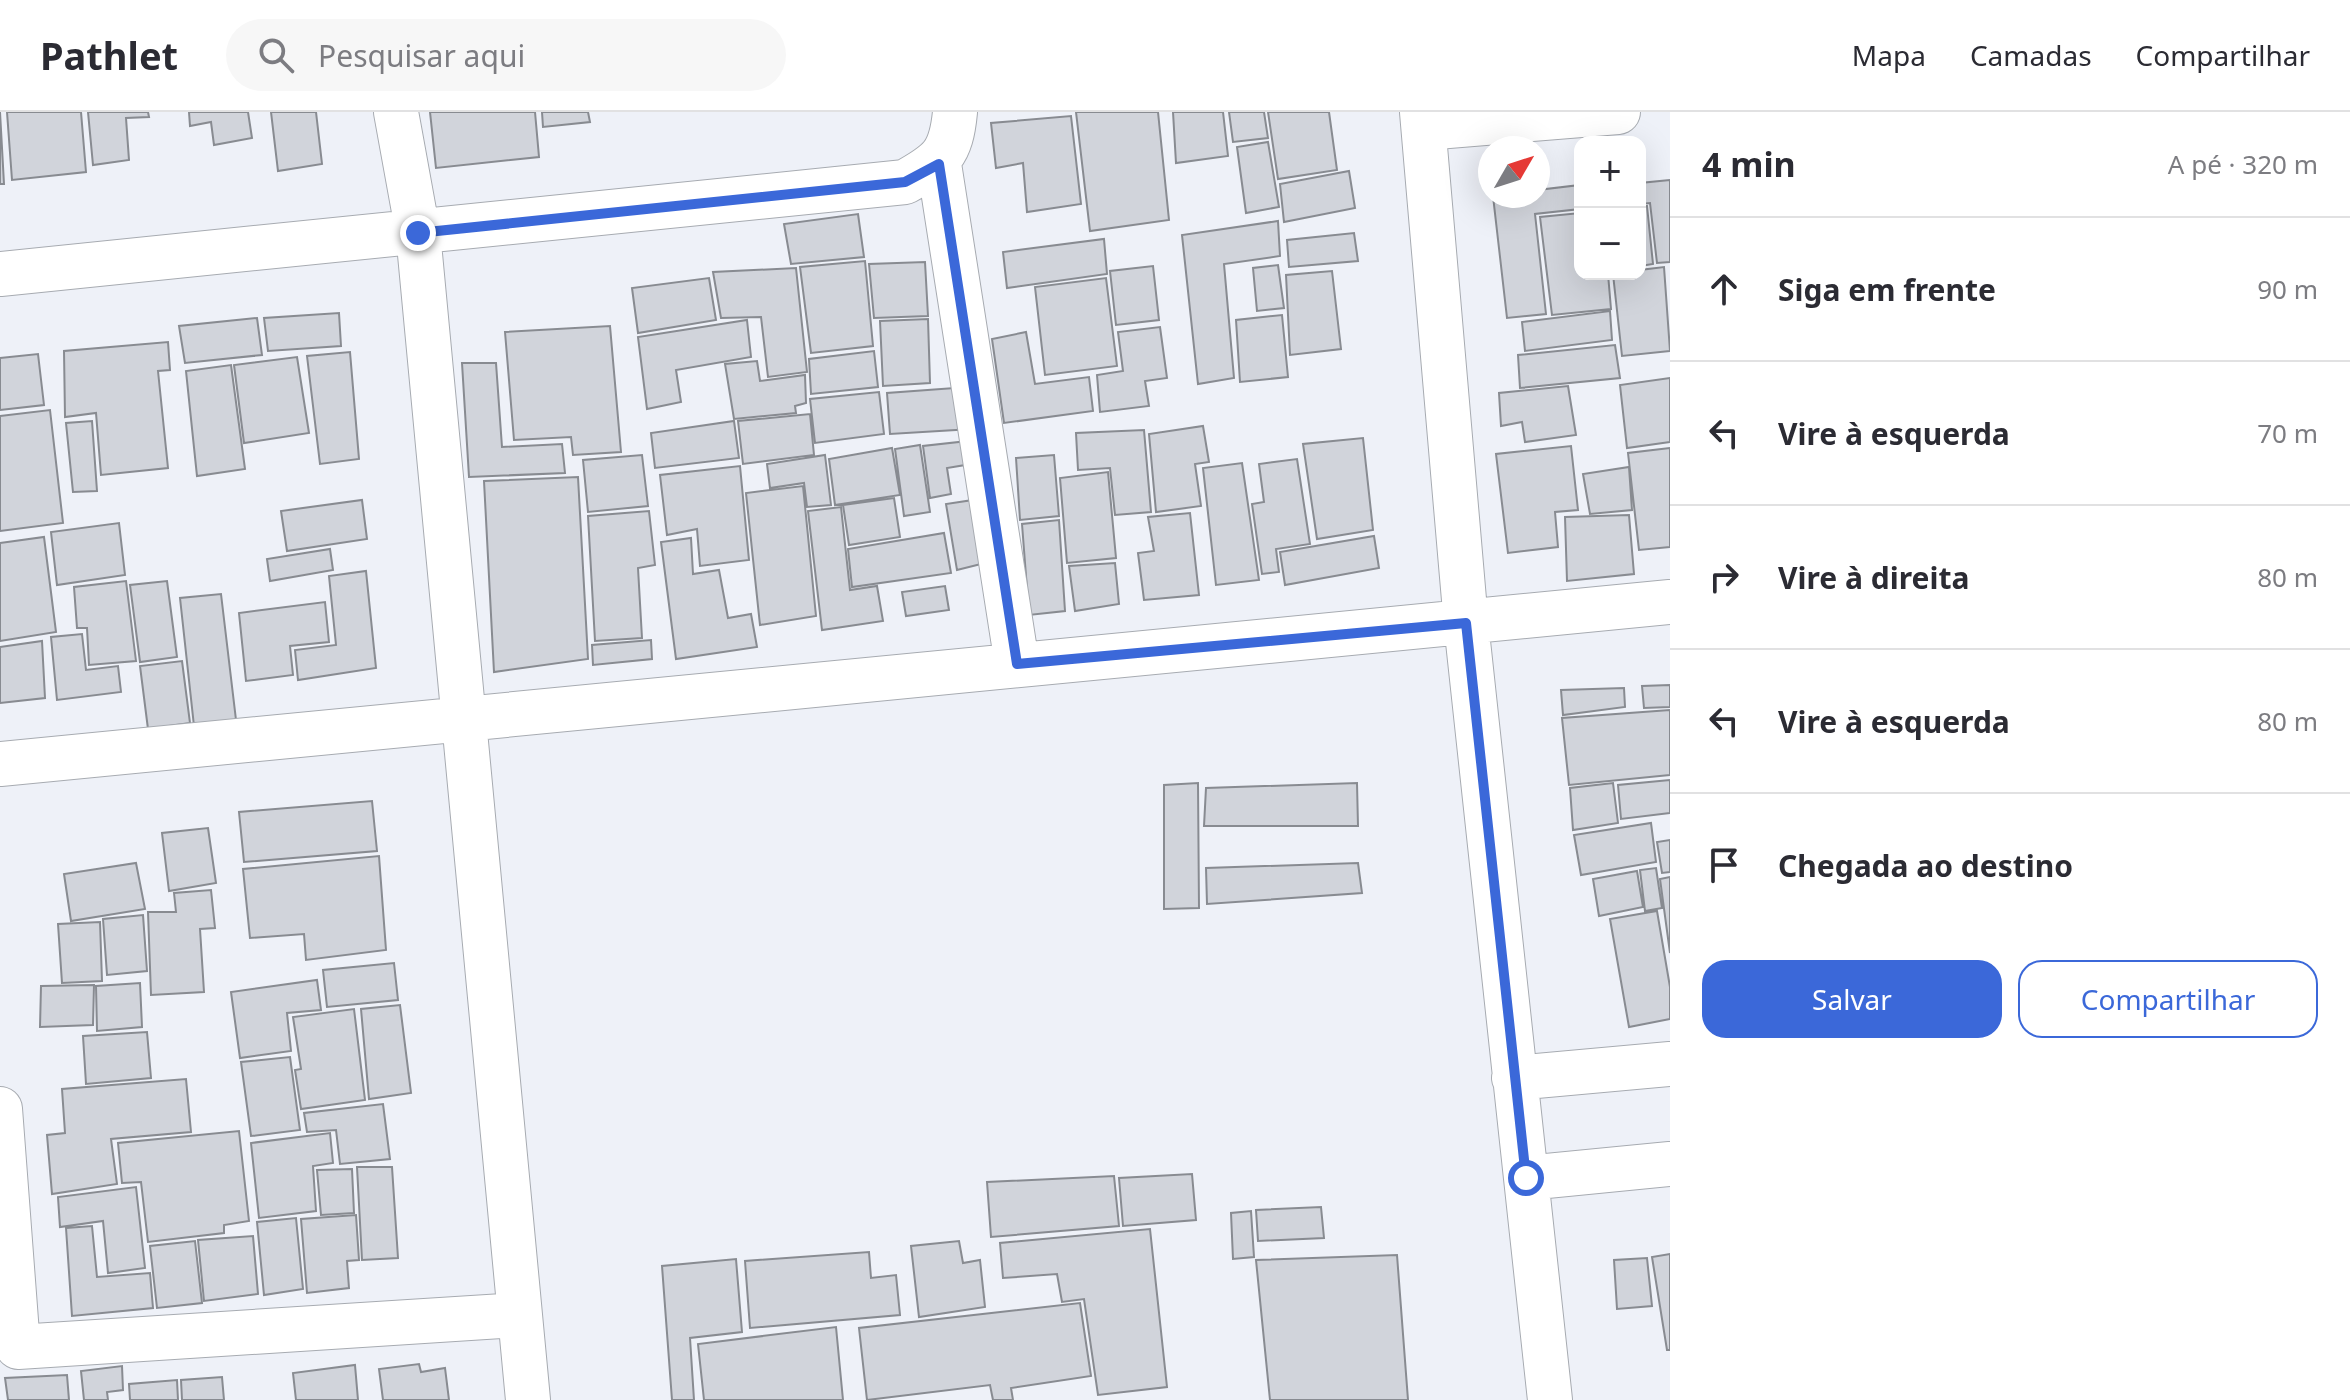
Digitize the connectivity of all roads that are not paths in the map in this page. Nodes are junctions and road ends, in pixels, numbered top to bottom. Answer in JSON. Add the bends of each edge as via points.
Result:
{"nodes":[{"id":1,"x":396,"y":112,"type":"edge"},
{"id":2,"x":955,"y":112,"type":"edge"},
{"id":3,"x":1618,"y":112,"type":"edge"},
{"id":4,"x":1423,"y":120,"type":"edge"},
{"id":5,"x":939,"y":164,"type":"junction"},
{"id":6,"x":418,"y":233,"type":"junction"},
{"id":7,"x":0,"y":274,"type":"edge"},
{"id":8,"x":1670,"y":602,"type":"edge"},
{"id":9,"x":1466,"y":623,"type":"junction"},
{"id":10,"x":1017,"y":664,"type":"junction"},
{"id":11,"x":465,"y":716,"type":"junction"},
{"id":12,"x":0,"y":764,"type":"edge"},
{"id":13,"x":1670,"y":1064,"type":"edge"},
{"id":14,"x":1514,"y":1078,"type":"junction"},
{"id":15,"x":0,"y":1109,"type":"edge"},
{"id":16,"x":1670,"y":1164,"type":"edge"},
{"id":17,"x":1526,"y":1178,"type":"junction"},
{"id":18,"x":518,"y":1315,"type":"junction"},
{"id":19,"x":9,"y":1348,"type":"edge"},
{"id":20,"x":528,"y":1400,"type":"edge"},
{"id":21,"x":1550,"y":1400,"type":"edge"}],
"edges":[{"from":1,"to":6,"type":"street"},
{"from":2,"to":5,"type":"street","via":[[952,137]]},
{"from":3,"to":4,"type":"street"},
{"from":4,"to":9,"type":"street"},
{"from":5,"to":6,"type":"street","via":[[905,182]]},
{"from":5,"to":10,"type":"street"},
{"from":6,"to":7,"type":"street"},
{"from":6,"to":11,"type":"street"},
{"from":8,"to":9,"type":"street"},
{"from":9,"to":10,"type":"street"},
{"from":9,"to":14,"type":"street"},
{"from":10,"to":11,"type":"street"},
{"from":11,"to":12,"type":"street"},
{"from":11,"to":18,"type":"street"},
{"from":13,"to":14,"type":"street"},
{"from":14,"to":17,"type":"street"},
{"from":15,"to":19,"type":"street"},
{"from":16,"to":17,"type":"street"},
{"from":17,"to":21,"type":"street"},
{"from":18,"to":19,"type":"street"},
{"from":18,"to":20,"type":"street"}]}
